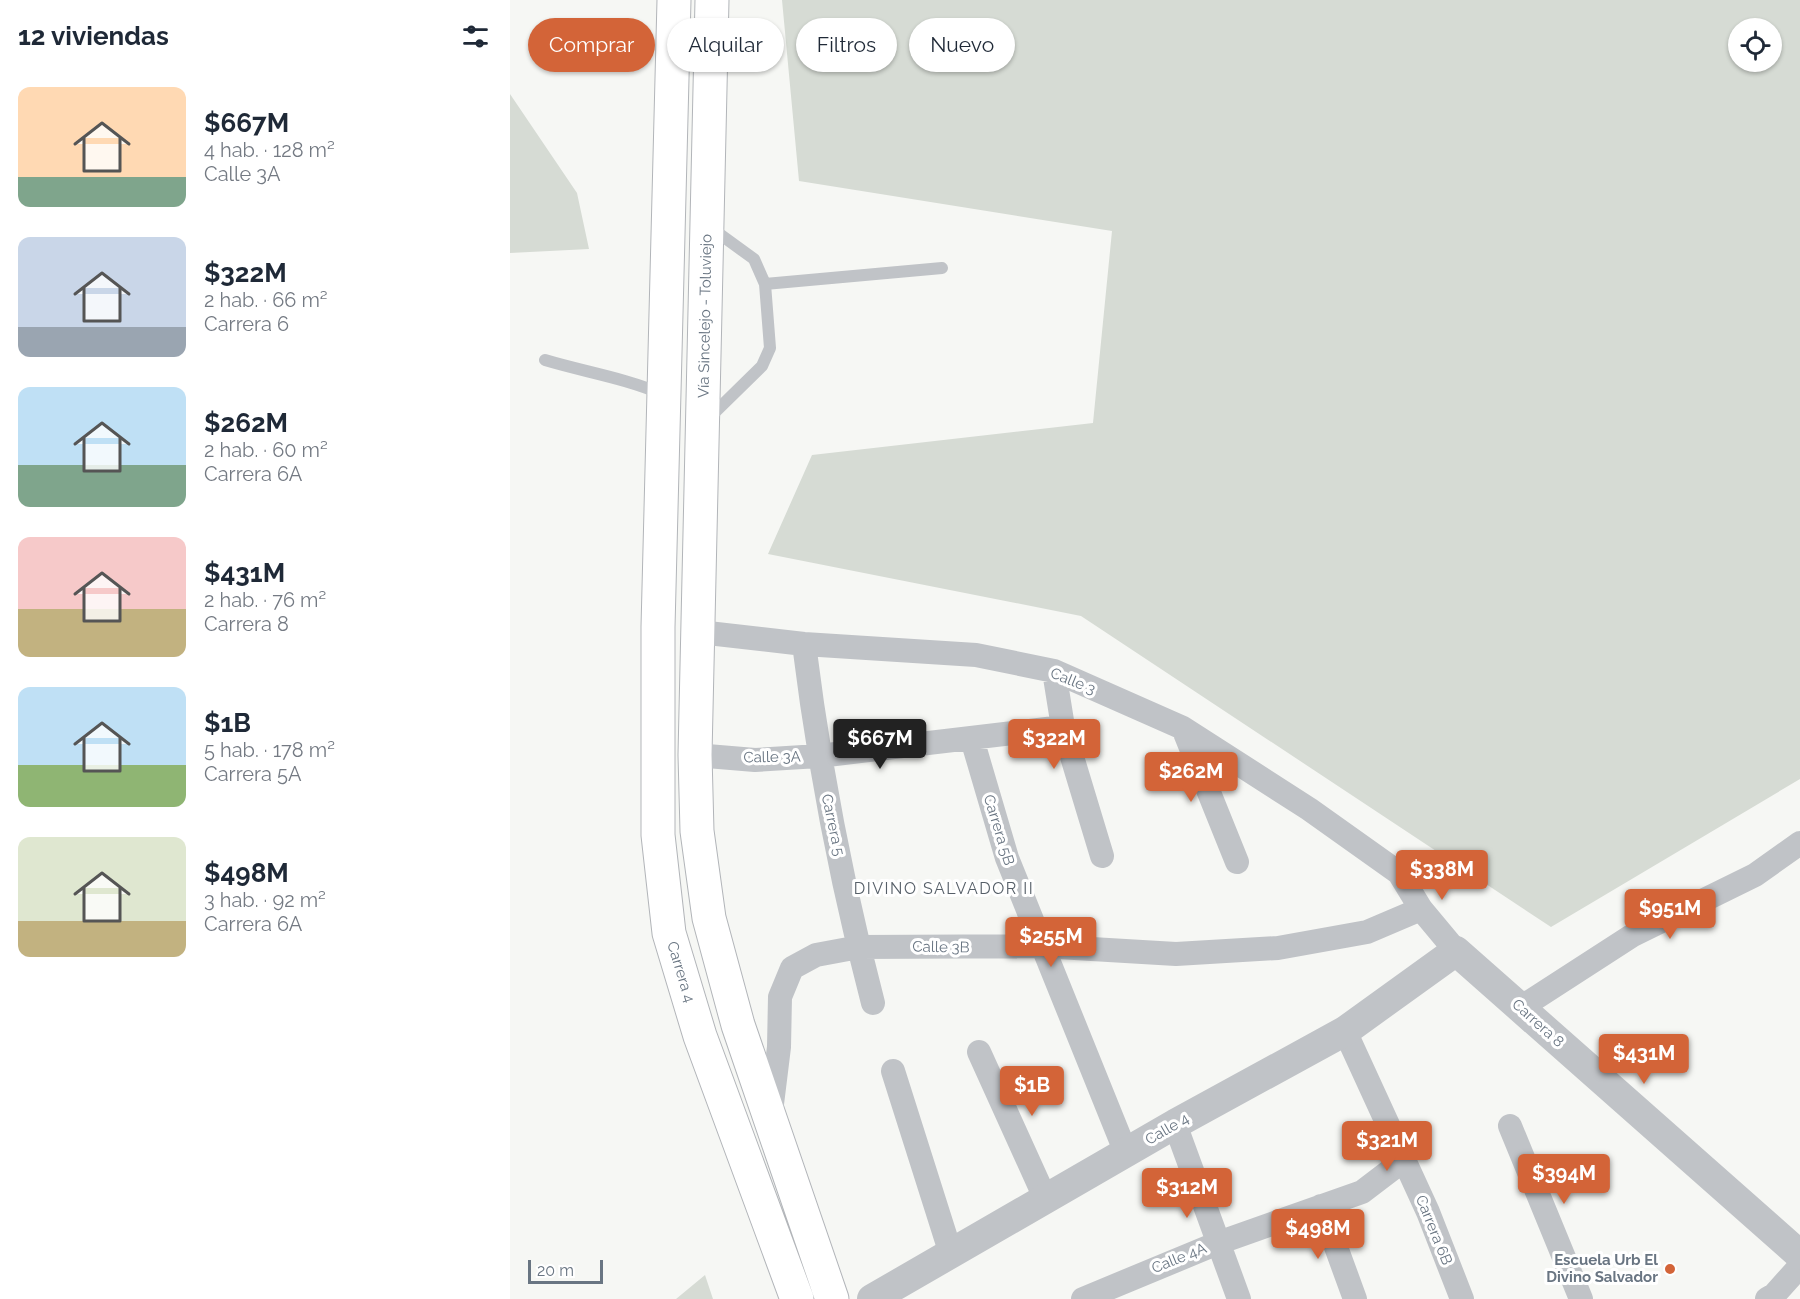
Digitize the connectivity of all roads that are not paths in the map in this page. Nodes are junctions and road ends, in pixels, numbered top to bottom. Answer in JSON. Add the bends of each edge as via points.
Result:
{"nodes":[{"id":1,"x":674,"y":0,"type":"edge"},
{"id":2,"x":712,"y":0,"type":"edge"},
{"id":3,"x":707,"y":225,"type":"junction"},
{"id":4,"x":942,"y":268,"type":"dead end"},
{"id":5,"x":765,"y":284,"type":"junction"},
{"id":6,"x":545,"y":360,"type":"dead end"},
{"id":7,"x":664,"y":395,"type":"junction"},
{"id":8,"x":703,"y":423,"type":"junction"},
{"id":9,"x":699,"y":632,"type":"junction"},
{"id":10,"x":804,"y":644,"type":"junction"},
{"id":11,"x":1053,"y":672,"type":"junction"},
{"id":12,"x":1063,"y":727,"type":"junction"},
{"id":13,"x":1183,"y":728,"type":"junction"},
{"id":14,"x":972,"y":739,"type":"junction"},
{"id":15,"x":695,"y":755,"type":"junction"},
{"id":16,"x":819,"y":756,"type":"junction"},
{"id":17,"x":1800,"y":843,"type":"edge"},
{"id":18,"x":1102,"y":856,"type":"dead end"},
{"id":19,"x":1237,"y":862,"type":"dead end"},
{"id":20,"x":1399,"y":873,"type":"joint"},
{"id":21,"x":1421,"y":909,"type":"junction"},
{"id":22,"x":1041,"y":946,"type":"junction"},
{"id":23,"x":859,"y":947,"type":"junction"},
{"id":24,"x":1456,"y":951,"type":"junction"},
{"id":25,"x":873,"y":1003,"type":"dead end"},
{"id":26,"x":1520,"y":1008,"type":"junction"},
{"id":27,"x":1345,"y":1031,"type":"junction"},
{"id":28,"x":979,"y":1052,"type":"dead end"},
{"id":29,"x":893,"y":1071,"type":"dead end"},
{"id":30,"x":770,"y":1117,"type":"junction"},
{"id":31,"x":1175,"y":1124,"type":"junction"},
{"id":32,"x":1509,"y":1126,"type":"dead end"},
{"id":33,"x":1126,"y":1153,"type":"junction"},
{"id":34,"x":1404,"y":1160,"type":"junction"},
{"id":35,"x":1046,"y":1200,"type":"junction"},
{"id":36,"x":1321,"y":1206,"type":"junction"},
{"id":37,"x":1218,"y":1243,"type":"junction"},
{"id":38,"x":951,"y":1254,"type":"junction"},
{"id":39,"x":1800,"y":1256,"type":"edge"},
{"id":40,"x":1800,"y":1266,"type":"edge"},
{"id":41,"x":797,"y":1299,"type":"edge"},
{"id":42,"x":831,"y":1299,"type":"edge"},
{"id":43,"x":872,"y":1299,"type":"edge"},
{"id":44,"x":1083,"y":1299,"type":"edge"},
{"id":45,"x":1239,"y":1299,"type":"edge"},
{"id":46,"x":1355,"y":1299,"type":"edge"},
{"id":47,"x":1462,"y":1299,"type":"edge"},
{"id":48,"x":1581,"y":1299,"type":"edge"},
{"id":49,"x":1767,"y":1299,"type":"edge"}],
"edges":[{"from":1,"to":7,"type":"main road"},
{"from":2,"to":3,"type":"main road","name":"Vía Sincelejo - Toluviejo"},
{"from":3,"to":5,"type":"lane","via":[[754,259]]},
{"from":3,"to":8,"type":"main road","name":"Vía Sincelejo - Toluviejo"},
{"from":4,"to":5,"type":"lane"},
{"from":5,"to":8,"type":"lane","via":[[770,348],[762,366]]},
{"from":6,"to":7,"type":"lane","via":[[630,380]]},
{"from":7,"to":41,"type":"main road","name":"Carrera 4","via":[[658,835],[669,933],[700,1036]]},
{"from":8,"to":9,"type":"main road","name":"Vía Sincelejo - Toluviejo"},
{"from":9,"to":10,"type":"street","name":"Calle 3"},
{"from":9,"to":15,"type":"main road"},
{"from":10,"to":11,"type":"street","name":"Calle 3","via":[[975,655]]},
{"from":10,"to":16,"type":"street","name":"Carrera 5"},
{"from":11,"to":12,"type":"street"},
{"from":11,"to":13,"type":"street","name":"Calle 3"},
{"from":12,"to":14,"type":"street","name":"Calle 3A"},
{"from":12,"to":18,"type":"street"},
{"from":13,"to":19,"type":"street"},
{"from":13,"to":20,"type":"street","name":"Calle 3"},
{"from":14,"to":16,"type":"street","name":"Calle 3A"},
{"from":14,"to":22,"type":"street","name":"Carrera 5B","via":[[1007,858]]},
{"from":15,"to":16,"type":"street","name":"Calle 3A","via":[[755,760]]},
{"from":15,"to":30,"type":"main road","via":[[697,831],[709,918],[738,1025]]},
{"from":16,"to":23,"type":"street","name":"Carrera 5"},
{"from":17,"to":26,"type":"street","via":[[1755,875],[1634,935]]},
{"from":20,"to":21,"type":"street","name":"Carrera 8"},
{"from":21,"to":22,"type":"street","name":"Calle 3B","via":[[1367,932],[1278,948],[1176,954]]},
{"from":21,"to":24,"type":"street","name":"Carrera 8"},
{"from":22,"to":23,"type":"street","name":"Calle 3B"},
{"from":22,"to":33,"type":"street","name":"Carrera 5B"},
{"from":23,"to":25,"type":"street","name":"Carrera 5"},
{"from":23,"to":30,"type":"street","name":"Calle 3B","via":[[816,955],[792,968],[780,997],[779,1047]]},
{"from":24,"to":26,"type":"street","name":"Carrera 8"},
{"from":24,"to":27,"type":"street","name":"Calle 4"},
{"from":26,"to":39,"type":"street","name":"Carrera 8"},
{"from":27,"to":31,"type":"street","name":"Calle 4"},
{"from":27,"to":34,"type":"street","name":"Carrera 6B"},
{"from":28,"to":35,"type":"street"},
{"from":29,"to":38,"type":"street"},
{"from":30,"to":42,"type":"main road"},
{"from":31,"to":33,"type":"street","name":"Calle 4"},
{"from":31,"to":37,"type":"street"},
{"from":32,"to":48,"type":"street"},
{"from":33,"to":35,"type":"street","name":"Calle 4"},
{"from":34,"to":36,"type":"street","name":"Calle 4A","via":[[1362,1192]]},
{"from":34,"to":47,"type":"street","name":"Carrera 6B"},
{"from":35,"to":38,"type":"street","name":"Calle 4"},
{"from":36,"to":37,"type":"street","name":"Calle 4A"},
{"from":36,"to":46,"type":"street"},
{"from":37,"to":44,"type":"street","name":"Calle 4A"},
{"from":37,"to":45,"type":"street"},
{"from":38,"to":43,"type":"street","name":"Calle 4"},
{"from":40,"to":49,"type":"street"}]}
